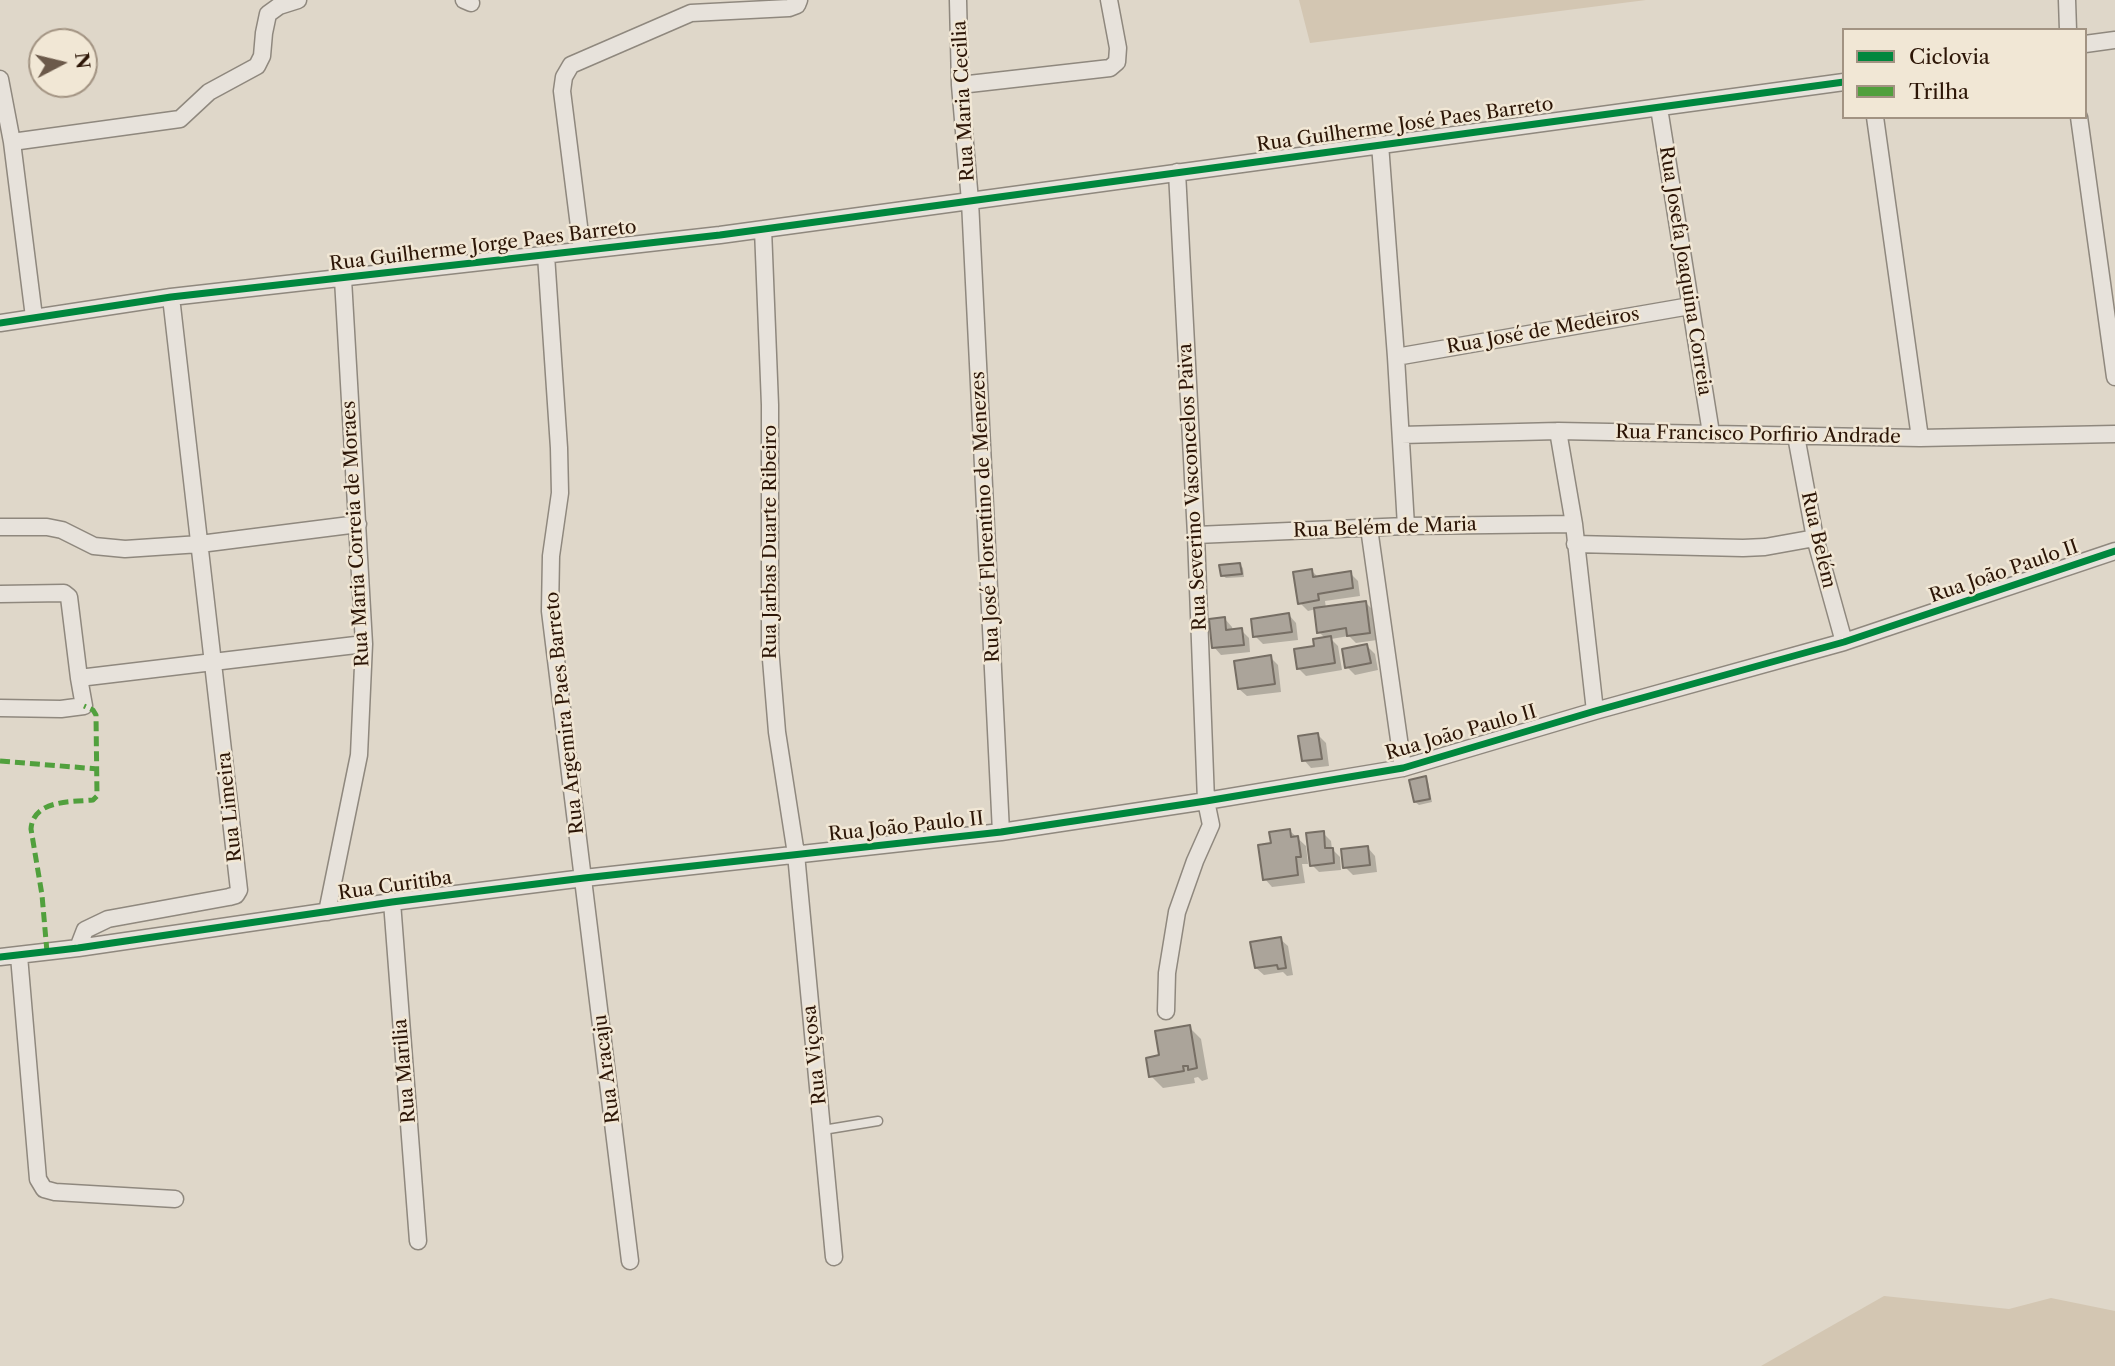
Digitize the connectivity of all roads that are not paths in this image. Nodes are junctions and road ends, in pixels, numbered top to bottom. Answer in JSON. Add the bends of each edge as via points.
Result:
{"nodes":[{"id":1,"x":298,"y":0,"type":"edge"},
{"id":2,"x":799,"y":0,"type":"edge"},
{"id":3,"x":958,"y":0,"type":"edge"},
{"id":4,"x":1109,"y":0,"type":"edge"},
{"id":5,"x":2067,"y":0,"type":"edge"},
{"id":6,"x":2068,"y":28,"type":"edge"},
{"id":7,"x":2115,"y":40,"type":"edge"},
{"id":8,"x":2087,"y":44,"type":"edge"},
{"id":9,"x":0,"y":79,"type":"edge"},
{"id":10,"x":1842,"y":82,"type":"edge"},
{"id":11,"x":960,"y":85,"type":"junction"},
{"id":12,"x":1659,"y":108,"type":"junction"},
{"id":13,"x":1875,"y":119,"type":"edge"},
{"id":14,"x":2079,"y":119,"type":"edge"},
{"id":15,"x":12,"y":142,"type":"junction"},
{"id":16,"x":1380,"y":144,"type":"junction"},
{"id":17,"x":1177,"y":172,"type":"junction"},
{"id":18,"x":970,"y":201,"type":"junction"},
{"id":19,"x":763,"y":229,"type":"junction"},
{"id":20,"x":582,"y":250,"type":"junction"},
{"id":21,"x":546,"y":255,"type":"junction"},
{"id":22,"x":343,"y":279,"type":"junction"},
{"id":23,"x":172,"y":298,"type":"junction"},
{"id":24,"x":1690,"y":306,"type":"junction"},
{"id":25,"x":34,"y":317,"type":"junction"},
{"id":26,"x":0,"y":323,"type":"edge"},
{"id":27,"x":1396,"y":357,"type":"junction"},
{"id":28,"x":2115,"y":377,"type":"edge"},
{"id":29,"x":1558,"y":430,"type":"junction"},
{"id":30,"x":1711,"y":433,"type":"junction"},
{"id":31,"x":2115,"y":434,"type":"edge"},
{"id":32,"x":1401,"y":435,"type":"junction"},
{"id":33,"x":1796,"y":436,"type":"junction"},
{"id":34,"x":1920,"y":438,"type":"junction"},
{"id":35,"x":358,"y":524,"type":"junction"},
{"id":36,"x":1574,"y":524,"type":"junction"},
{"id":37,"x":1406,"y":526,"type":"junction"},
{"id":38,"x":0,"y":527,"type":"edge"},
{"id":39,"x":1369,"y":528,"type":"junction"},
{"id":40,"x":1196,"y":535,"type":"junction"},
{"id":41,"x":1815,"y":538,"type":"junction"},
{"id":42,"x":200,"y":544,"type":"junction"},
{"id":43,"x":1575,"y":544,"type":"junction"},
{"id":44,"x":2115,"y":551,"type":"edge"},
{"id":45,"x":0,"y":594,"type":"edge"},
{"id":46,"x":1844,"y":642,"type":"junction"},
{"id":47,"x":364,"y":644,"type":"junction"},
{"id":48,"x":214,"y":663,"type":"junction"},
{"id":49,"x":79,"y":678,"type":"junction"},
{"id":50,"x":0,"y":708,"type":"edge"},
{"id":51,"x":1595,"y":711,"type":"junction"},
{"id":52,"x":1403,"y":768,"type":"junction"},
{"id":53,"x":1206,"y":801,"type":"junction"},
{"id":54,"x":1001,"y":832,"type":"junction"},
{"id":55,"x":796,"y":854,"type":"junction"},
{"id":56,"x":584,"y":878,"type":"junction"},
{"id":57,"x":392,"y":902,"type":"junction"},
{"id":58,"x":327,"y":912,"type":"junction"},
{"id":59,"x":78,"y":948,"type":"junction"},
{"id":60,"x":19,"y":956,"type":"junction"},
{"id":61,"x":0,"y":957,"type":"edge"},
{"id":62,"x":1166,"y":1011,"type":"dead end"},
{"id":63,"x":878,"y":1121,"type":"dead end"},
{"id":64,"x":823,"y":1130,"type":"junction"},
{"id":65,"x":175,"y":1199,"type":"dead end"},
{"id":66,"x":418,"y":1241,"type":"dead end"},
{"id":67,"x":834,"y":1257,"type":"dead end"},
{"id":68,"x":630,"y":1261,"type":"dead end"}],
"edges":[{"from":1,"to":15,"type":"street","via":[[268,14],[257,66],[209,92],[180,119]]},
{"from":2,"to":20,"type":"street","via":[[789,8],[691,13],[570,65],[562,91]]},
{"from":3,"to":11,"type":"street","name":"Rua Maria Cecilia"},
{"from":4,"to":11,"type":"street","via":[[1118,48],[1117,62],[1110,68]]},
{"from":5,"to":6,"type":"street"},
{"from":7,"to":8,"type":"street"},
{"from":9,"to":15,"type":"street"},
{"from":10,"to":12,"type":"street","name":"Rua Guilherme José Paes Barreto"},
{"from":11,"to":18,"type":"street","name":"Rua Maria Cecilia"},
{"from":12,"to":16,"type":"street","name":"Rua Guilherme José Paes Barreto"},
{"from":12,"to":24,"type":"street","name":"Rua Josefa Joaquina Correia"},
{"from":13,"to":34,"type":"street"},
{"from":14,"to":28,"type":"street"},
{"from":15,"to":25,"type":"street"},
{"from":16,"to":17,"type":"street","name":"Rua Guilherme José Paes Barreto"},
{"from":16,"to":27,"type":"street"},
{"from":17,"to":18,"type":"street","name":"Rua Guilherme José Paes Barreto"},
{"from":17,"to":40,"type":"street","name":"Rua Severino Vasconcelos Paiva"},
{"from":18,"to":19,"type":"street","name":"Rua Guilherme Jorge Paes Barreto"},
{"from":18,"to":54,"type":"street","name":"Rua José Florentino de Menezes"},
{"from":19,"to":20,"type":"street","name":"Rua Guilherme Jorge Paes Barreto"},
{"from":19,"to":55,"type":"street","name":"Rua Jarbas Duarte Ribeiro","via":[[770,405],[770,647],[777,732]]},
{"from":20,"to":21,"type":"street","name":"Rua Guilherme Jorge Paes Barreto"},
{"from":21,"to":22,"type":"street","name":"Rua Guilherme Jorge Paes Barreto"},
{"from":21,"to":56,"type":"street","name":"Rua Argemira Paes Barreto","via":[[560,493],[551,556],[550,611]]},
{"from":22,"to":23,"type":"street","name":"Rua Guilherme Jorge Paes Barreto"},
{"from":22,"to":35,"type":"street","name":"Rua Maria Correia de Moraes"},
{"from":23,"to":25,"type":"street","name":"Rua Guilherme Jorge Paes Barreto"},
{"from":23,"to":42,"type":"street","name":"Rua Limeira"},
{"from":24,"to":27,"type":"street","name":"Rua José de Medeiros"},
{"from":24,"to":30,"type":"street","name":"Rua Josefa Joaquina Correia"},
{"from":25,"to":26,"type":"street","name":"Rua Guilherme Jorge Paes Barreto"},
{"from":27,"to":32,"type":"street"},
{"from":29,"to":30,"type":"street","name":"Rua Francisco Porfirio Andrade"},
{"from":29,"to":32,"type":"street","name":"Rua Francisco Porfirio Andrade"},
{"from":29,"to":36,"type":"street"},
{"from":30,"to":33,"type":"street","name":"Rua Francisco Porfirio Andrade"},
{"from":31,"to":34,"type":"street","name":"Rua Francisco Porfirio Andrade"},
{"from":32,"to":37,"type":"street"},
{"from":33,"to":34,"type":"street","name":"Rua Francisco Porfirio Andrade"},
{"from":33,"to":41,"type":"street","name":"Rua Belém"},
{"from":35,"to":42,"type":"street"},
{"from":35,"to":47,"type":"street","name":"Rua Maria Correia de Moraes"},
{"from":36,"to":37,"type":"street","name":"Rua Belém de Maria"},
{"from":36,"to":43,"type":"street"},
{"from":37,"to":39,"type":"street","name":"Rua Belém de Maria"},
{"from":38,"to":42,"type":"street","via":[[62,530],[107,549]]},
{"from":39,"to":40,"type":"street","name":"Rua Belém de Maria"},
{"from":39,"to":52,"type":"street","name":"Rua João Paulo II"},
{"from":40,"to":53,"type":"street","name":"Rua Severino Vasconcelos Paiva"},
{"from":41,"to":43,"type":"street","via":[[1743,548]]},
{"from":41,"to":46,"type":"street","name":"Rua Belém"},
{"from":42,"to":48,"type":"street","name":"Rua Limeira"},
{"from":43,"to":51,"type":"street"},
{"from":44,"to":46,"type":"street","name":"Rua João Paulo II"},
{"from":45,"to":49,"type":"street","via":[[64,593],[69,597]]},
{"from":46,"to":51,"type":"street","name":"Rua João Paulo II"},
{"from":47,"to":48,"type":"street"},
{"from":47,"to":58,"type":"street","name":"Rua Maria Correia de Moraes","via":[[359,755]]},
{"from":48,"to":49,"type":"street"},
{"from":48,"to":59,"type":"street","name":"Rua Limeira","via":[[239,890],[229,897],[108,919],[85,930]]},
{"from":49,"to":50,"type":"street","via":[[83,706]]},
{"from":51,"to":52,"type":"street","name":"Rua João Paulo II"},
{"from":52,"to":53,"type":"street","name":"Rua João Paulo II"},
{"from":53,"to":54,"type":"street","name":"Rua João Paulo II"},
{"from":53,"to":62,"type":"street","name":"Rua Severino Vasconcelos Paiva","via":[[1211,825],[1177,912]]},
{"from":54,"to":55,"type":"street","name":"Rua João Paulo II"},
{"from":55,"to":56,"type":"street","name":"Rua Curitiba"},
{"from":55,"to":64,"type":"street","name":"Rua Viçosa"},
{"from":56,"to":57,"type":"street","name":"Rua Curitiba"},
{"from":56,"to":68,"type":"street","name":"Rua Aracaju"},
{"from":57,"to":58,"type":"street","name":"Rua Curitiba"},
{"from":57,"to":66,"type":"street","name":"Rua Marilia"},
{"from":58,"to":59,"type":"street","name":"Rua Curitiba"},
{"from":59,"to":60,"type":"street","name":"Rua Curitiba"},
{"from":60,"to":61,"type":"street","name":"Rua Curitiba"},
{"from":60,"to":65,"type":"street","via":[[38,1179],[44,1189]]},
{"from":63,"to":64,"type":"lane"},
{"from":64,"to":67,"type":"street","name":"Rua Viçosa"}]}
